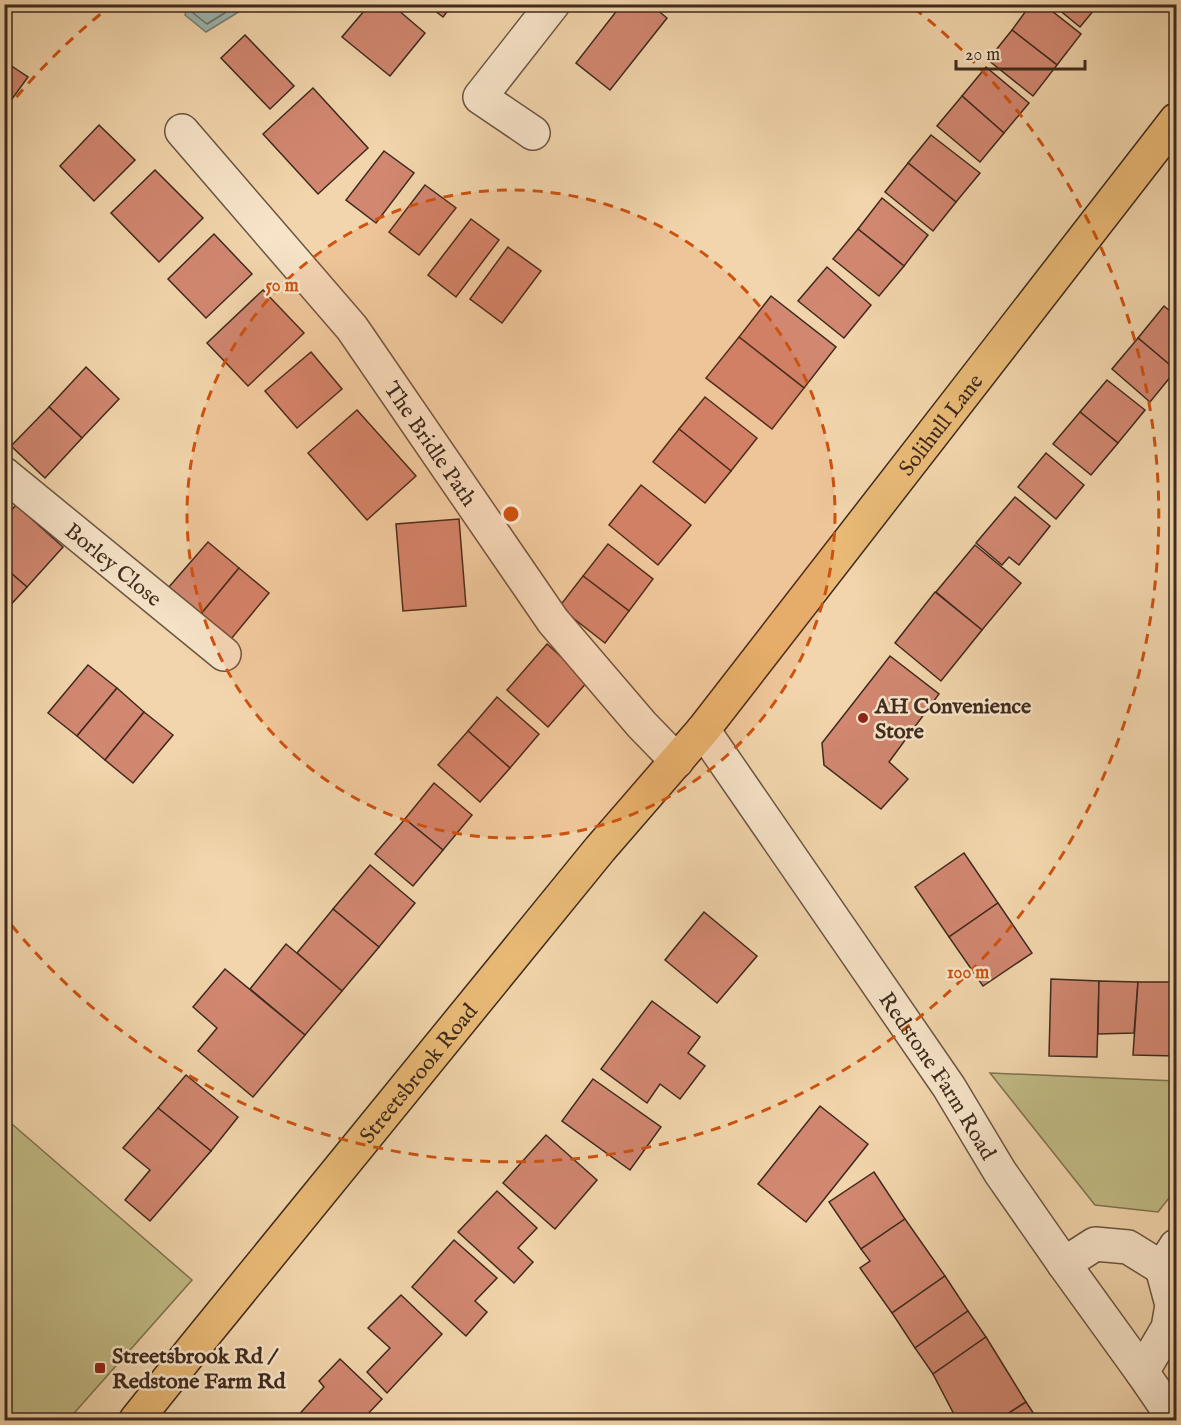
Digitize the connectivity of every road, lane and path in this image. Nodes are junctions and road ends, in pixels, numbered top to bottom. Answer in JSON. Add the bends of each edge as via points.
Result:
{"nodes":[{"id":1,"x":553,"y":4,"type":"edge"},
{"id":2,"x":1176,"y":120,"type":"edge"},
{"id":3,"x":182,"y":131,"type":"dead end"},
{"id":4,"x":532,"y":134,"type":"dead end"},
{"id":5,"x":4,"y":474,"type":"edge"},
{"id":6,"x":224,"y":654,"type":"dead end"},
{"id":7,"x":703,"y":730,"type":"junction"},
{"id":8,"x":677,"y":761,"type":"junction"},
{"id":9,"x":1169,"y":1257,"type":"edge"},
{"id":10,"x":1064,"y":1264,"type":"junction"},
{"id":11,"x":1142,"y":1372,"type":"junction"},
{"id":12,"x":136,"y":1420,"type":"edge"},
{"id":13,"x":1174,"y":1420,"type":"edge"}],
"edges":[{"from":1,"to":4,"type":"street","via":[[480,97]]},
{"from":2,"to":7,"type":"main road","name":"Solihull Lane"},
{"from":3,"to":8,"type":"street","name":"The Bridle Path","via":[[351,328],[553,621]]},
{"from":5,"to":6,"type":"street","name":"Borley Close"},
{"from":7,"to":8,"type":"main road","name":"Streetsbrook Road"},
{"from":7,"to":10,"type":"street","name":"Redstone Farm Road","via":[[949,1087],[1000,1172]]},
{"from":8,"to":12,"type":"main road","name":"Streetsbrook Road","via":[[600,849]]},
{"from":9,"to":10,"type":"street","via":[[1095,1244]]},
{"from":9,"to":11,"type":"street","via":[[1172,1305],[1168,1328]]},
{"from":10,"to":11,"type":"street","name":"Redstone Farm Road"},
{"from":11,"to":13,"type":"street","name":"Redstone Farm Road"}]}
